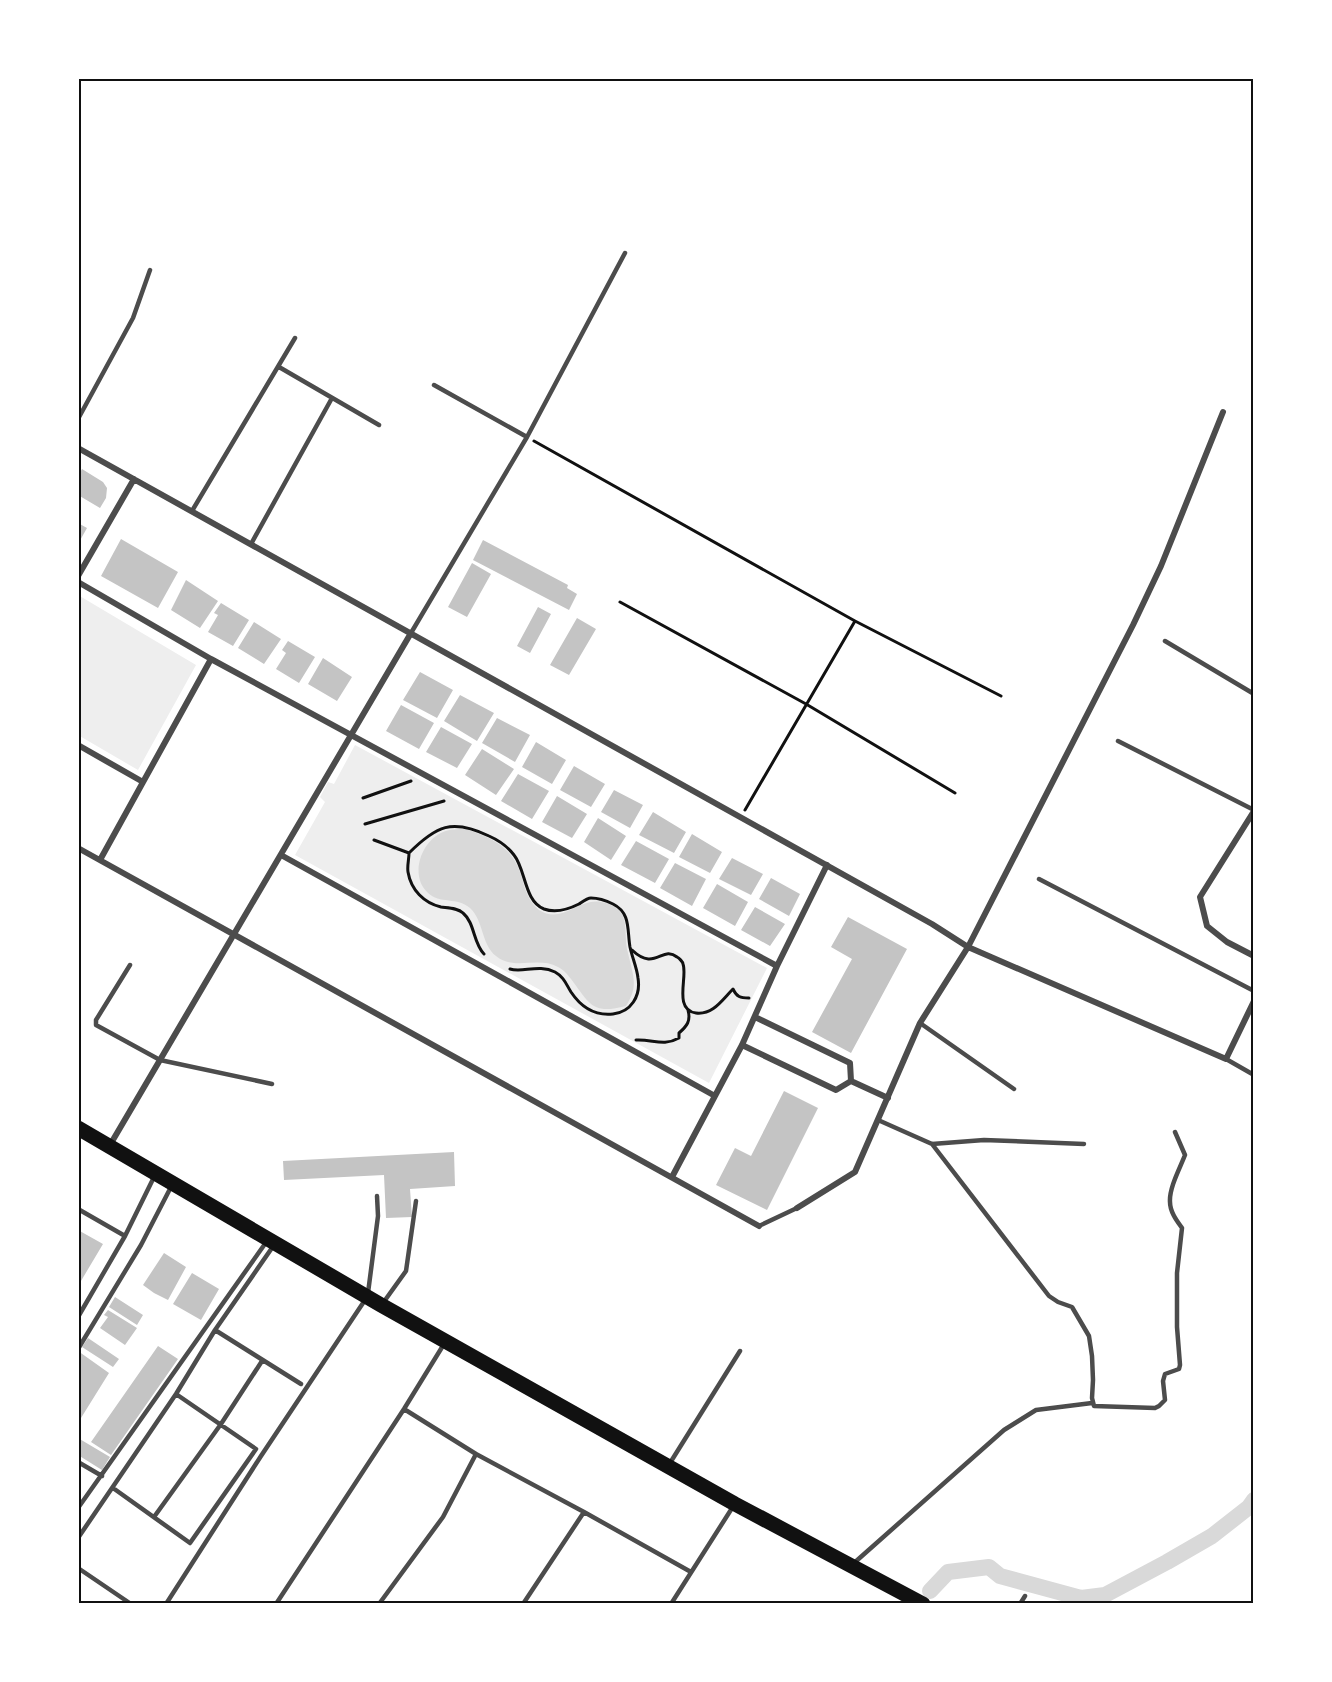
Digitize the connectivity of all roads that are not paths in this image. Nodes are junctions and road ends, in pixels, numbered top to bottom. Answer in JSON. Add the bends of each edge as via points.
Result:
{"nodes":[{"id":1,"x":625,"y":254,"type":"dead end"},
{"id":2,"x":150,"y":270,"type":"dead end"},
{"id":3,"x":295,"y":338,"type":"dead end"},
{"id":4,"x":279,"y":367,"type":"junction"},
{"id":5,"x":434,"y":385,"type":"dead end"},
{"id":6,"x":332,"y":398,"type":"junction"},
{"id":7,"x":1223,"y":412,"type":"dead end"},
{"id":8,"x":78,"y":419,"type":"edge"},
{"id":9,"x":379,"y":425,"type":"dead end"},
{"id":10,"x":527,"y":437,"type":"junction"},
{"id":11,"x":78,"y":448,"type":"edge"},
{"id":12,"x":134,"y":479,"type":"junction"},
{"id":13,"x":192,"y":511,"type":"junction"},
{"id":14,"x":251,"y":544,"type":"junction"},
{"id":15,"x":78,"y":576,"type":"edge"},
{"id":16,"x":78,"y":582,"type":"edge"},
{"id":17,"x":411,"y":633,"type":"junction"},
{"id":18,"x":1165,"y":641,"type":"dead end"},
{"id":19,"x":211,"y":659,"type":"junction"},
{"id":20,"x":1254,"y":694,"type":"edge"},
{"id":21,"x":351,"y":736,"type":"junction"},
{"id":22,"x":1118,"y":741,"type":"dead end"},
{"id":23,"x":78,"y":745,"type":"edge"},
{"id":24,"x":144,"y":782,"type":"junction"},
{"id":25,"x":1254,"y":811,"type":"edge"},
{"id":26,"x":78,"y":848,"type":"edge"},
{"id":27,"x":281,"y":855,"type":"junction"},
{"id":28,"x":100,"y":860,"type":"junction"},
{"id":29,"x":827,"y":865,"type":"junction"},
{"id":30,"x":1039,"y":879,"type":"dead end"},
{"id":31,"x":233,"y":935,"type":"junction"},
{"id":32,"x":968,"y":947,"type":"junction"},
{"id":33,"x":1254,"y":956,"type":"edge"},
{"id":34,"x":130,"y":965,"type":"dead end"},
{"id":35,"x":777,"y":966,"type":"junction"},
{"id":36,"x":1254,"y":991,"type":"edge"},
{"id":37,"x":1254,"y":1001,"type":"edge"},
{"id":38,"x":1252,"y":1009,"type":"edge"},
{"id":39,"x":755,"y":1017,"type":"junction"},
{"id":40,"x":920,"y":1023,"type":"junction"},
{"id":41,"x":742,"y":1045,"type":"junction"},
{"id":42,"x":1226,"y":1059,"type":"junction"},
{"id":43,"x":160,"y":1060,"type":"junction"},
{"id":44,"x":1254,"y":1075,"type":"edge"},
{"id":45,"x":851,"y":1081,"type":"junction"},
{"id":46,"x":272,"y":1084,"type":"dead end"},
{"id":47,"x":1014,"y":1089,"type":"dead end"},
{"id":48,"x":715,"y":1096,"type":"junction"},
{"id":49,"x":888,"y":1098,"type":"junction"},
{"id":50,"x":878,"y":1120,"type":"junction"},
{"id":51,"x":78,"y":1128,"type":"edge"},
{"id":52,"x":1175,"y":1132,"type":"dead end"},
{"id":53,"x":932,"y":1144,"type":"junction"},
{"id":54,"x":1084,"y":1144,"type":"dead end"},
{"id":55,"x":110,"y":1146,"type":"junction"},
{"id":56,"x":156,"y":1173,"type":"junction"},
{"id":57,"x":672,"y":1177,"type":"junction"},
{"id":58,"x":173,"y":1182,"type":"junction"},
{"id":59,"x":377,"y":1196,"type":"dead end"},
{"id":60,"x":416,"y":1201,"type":"dead end"},
{"id":61,"x":798,"y":1208,"type":"joint"},
{"id":62,"x":78,"y":1209,"type":"edge"},
{"id":63,"x":759,"y":1226,"type":"joint"},
{"id":64,"x":125,"y":1236,"type":"junction"},
{"id":65,"x":272,"y":1241,"type":"junction"},
{"id":66,"x":368,"y":1296,"type":"junction"},
{"id":67,"x":381,"y":1305,"type":"junction"},
{"id":68,"x":78,"y":1317,"type":"edge"},
{"id":69,"x":215,"y":1330,"type":"junction"},
{"id":70,"x":446,"y":1341,"type":"junction"},
{"id":71,"x":78,"y":1349,"type":"edge"},
{"id":72,"x":740,"y":1351,"type":"dead end"},
{"id":73,"x":262,"y":1361,"type":"junction"},
{"id":74,"x":301,"y":1384,"type":"dead end"},
{"id":75,"x":176,"y":1394,"type":"junction"},
{"id":76,"x":1092,"y":1403,"type":"junction"},
{"id":77,"x":404,"y":1409,"type":"junction"},
{"id":78,"x":221,"y":1424,"type":"junction"},
{"id":79,"x":476,"y":1454,"type":"junction"},
{"id":80,"x":78,"y":1462,"type":"edge"},
{"id":81,"x":668,"y":1465,"type":"junction"},
{"id":82,"x":102,"y":1476,"type":"junction"},
{"id":83,"x":113,"y":1488,"type":"junction"},
{"id":84,"x":735,"y":1504,"type":"junction"},
{"id":85,"x":78,"y":1508,"type":"edge"},
{"id":86,"x":584,"y":1512,"type":"junction"},
{"id":87,"x":154,"y":1517,"type":"junction"},
{"id":88,"x":78,"y":1538,"type":"edge"},
{"id":89,"x":852,"y":1565,"type":"junction"},
{"id":90,"x":78,"y":1568,"type":"edge"},
{"id":91,"x":691,"y":1572,"type":"junction"},
{"id":92,"x":1025,"y":1596,"type":"dead end"},
{"id":93,"x":131,"y":1604,"type":"edge"},
{"id":94,"x":166,"y":1604,"type":"edge"},
{"id":95,"x":276,"y":1604,"type":"edge"},
{"id":96,"x":379,"y":1604,"type":"edge"},
{"id":97,"x":523,"y":1604,"type":"edge"},
{"id":98,"x":671,"y":1604,"type":"edge"},
{"id":99,"x":923,"y":1604,"type":"edge"},
{"id":100,"x":1020,"y":1604,"type":"edge"}],
"edges":[{"from":1,"to":10,"type":"lane"},
{"from":2,"to":8,"type":"lane","via":[[133,318]]},
{"from":3,"to":4,"type":"lane"},
{"from":4,"to":6,"type":"lane"},
{"from":4,"to":13,"type":"lane"},
{"from":5,"to":10,"type":"lane"},
{"from":6,"to":9,"type":"lane"},
{"from":6,"to":14,"type":"lane"},
{"from":7,"to":32,"type":"street","via":[[1161,566]]},
{"from":10,"to":17,"type":"lane"},
{"from":11,"to":12,"type":"street"},
{"from":12,"to":13,"type":"street"},
{"from":12,"to":15,"type":"street"},
{"from":13,"to":14,"type":"street"},
{"from":14,"to":17,"type":"street"},
{"from":16,"to":19,"type":"street"},
{"from":17,"to":21,"type":"street"},
{"from":17,"to":29,"type":"street"},
{"from":18,"to":20,"type":"lane"},
{"from":19,"to":21,"type":"street"},
{"from":19,"to":24,"type":"street"},
{"from":21,"to":27,"type":"street"},
{"from":21,"to":35,"type":"street"},
{"from":22,"to":25,"type":"lane"},
{"from":23,"to":24,"type":"street"},
{"from":24,"to":28,"type":"street"},
{"from":25,"to":33,"type":"street","via":[[1200,897],[1207,926]]},
{"from":26,"to":28,"type":"street"},
{"from":27,"to":31,"type":"street"},
{"from":27,"to":48,"type":"street"},
{"from":28,"to":31,"type":"street"},
{"from":29,"to":32,"type":"street"},
{"from":29,"to":35,"type":"street"},
{"from":30,"to":36,"type":"lane"},
{"from":31,"to":43,"type":"street"},
{"from":31,"to":57,"type":"street"},
{"from":32,"to":40,"type":"street"},
{"from":32,"to":42,"type":"street"},
{"from":34,"to":43,"type":"lane","via":[[96,1025]]},
{"from":35,"to":39,"type":"street"},
{"from":37,"to":38,"type":"street"},
{"from":38,"to":42,"type":"street"},
{"from":39,"to":41,"type":"street"},
{"from":39,"to":45,"type":"street","via":[[850,1063]]},
{"from":40,"to":47,"type":"lane"},
{"from":40,"to":49,"type":"street"},
{"from":41,"to":45,"type":"street","via":[[836,1090]]},
{"from":41,"to":48,"type":"street"},
{"from":42,"to":44,"type":"lane"},
{"from":43,"to":46,"type":"lane"},
{"from":43,"to":55,"type":"street"},
{"from":45,"to":49,"type":"street"},
{"from":48,"to":57,"type":"street"},
{"from":49,"to":50,"type":"street"},
{"from":50,"to":53,"type":"lane"},
{"from":50,"to":61,"type":"street","via":[[855,1172]]},
{"from":51,"to":55,"type":"main road"},
{"from":52,"to":76,"type":"lane","via":[[1185,1155],[1170,1202],[1182,1228],[1177,1273],[1179,1369],[1165,1374],[1165,1400],[1159,1406]]},
{"from":53,"to":54,"type":"lane","via":[[984,1140]]},
{"from":53,"to":76,"type":"lane","via":[[1049,1296],[1072,1307],[1089,1336]]},
{"from":55,"to":56,"type":"main road"},
{"from":56,"to":58,"type":"main road"},
{"from":56,"to":64,"type":"lane"},
{"from":57,"to":63,"type":"street"},
{"from":58,"to":65,"type":"main road"},
{"from":58,"to":71,"type":"lane","via":[[141,1245]]},
{"from":59,"to":66,"type":"lane"},
{"from":60,"to":67,"type":"lane","via":[[406,1271]]},
{"from":61,"to":63,"type":"lane"},
{"from":62,"to":64,"type":"lane"},
{"from":64,"to":68,"type":"lane"},
{"from":65,"to":66,"type":"main road"},
{"from":65,"to":69,"type":"lane"},
{"from":65,"to":82,"type":"lane"},
{"from":66,"to":67,"type":"main road"},
{"from":66,"to":94,"type":"lane"},
{"from":67,"to":70,"type":"main road"},
{"from":69,"to":73,"type":"lane"},
{"from":69,"to":75,"type":"lane"},
{"from":70,"to":77,"type":"lane"},
{"from":70,"to":81,"type":"main road"},
{"from":72,"to":81,"type":"lane"},
{"from":73,"to":74,"type":"lane"},
{"from":73,"to":78,"type":"lane"},
{"from":75,"to":78,"type":"lane"},
{"from":75,"to":83,"type":"lane"},
{"from":76,"to":89,"type":"lane","via":[[1036,1410],[1004,1430]]},
{"from":77,"to":79,"type":"lane"},
{"from":77,"to":95,"type":"lane"},
{"from":78,"to":87,"type":"lane"},
{"from":78,"to":87,"type":"lane","via":[[256,1449],[190,1543]]},
{"from":79,"to":86,"type":"lane"},
{"from":79,"to":96,"type":"lane","via":[[443,1517]]},
{"from":80,"to":82,"type":"lane"},
{"from":81,"to":84,"type":"main road"},
{"from":82,"to":85,"type":"lane"},
{"from":83,"to":87,"type":"lane"},
{"from":83,"to":88,"type":"lane"},
{"from":84,"to":89,"type":"main road"},
{"from":84,"to":91,"type":"lane"},
{"from":86,"to":91,"type":"lane"},
{"from":86,"to":97,"type":"lane"},
{"from":89,"to":99,"type":"main road"},
{"from":90,"to":93,"type":"lane"},
{"from":91,"to":98,"type":"lane"},
{"from":92,"to":100,"type":"lane"}]}
